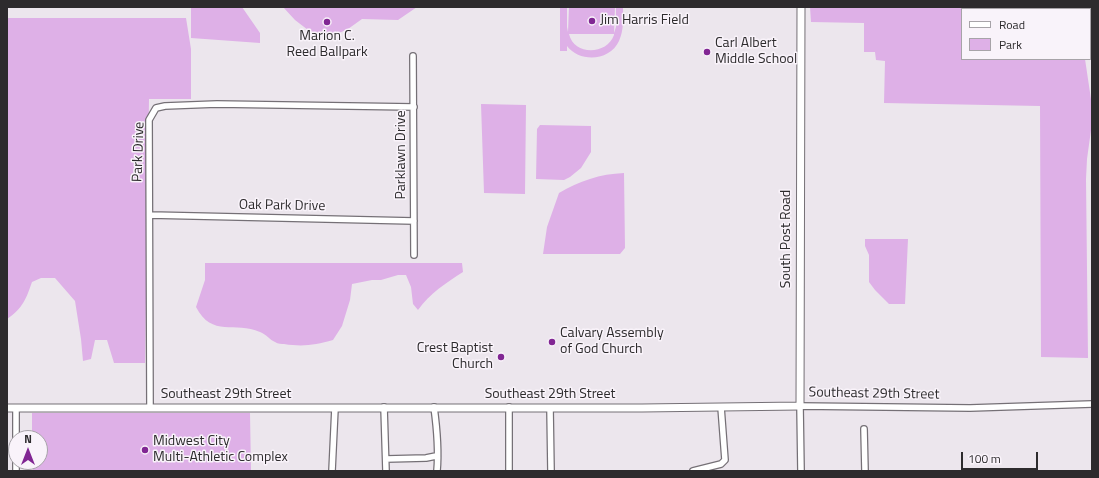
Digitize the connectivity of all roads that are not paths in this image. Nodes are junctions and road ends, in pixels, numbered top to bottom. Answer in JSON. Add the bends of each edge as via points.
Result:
{"nodes":[{"id":1,"x":801,"y":7,"type":"edge"},
{"id":2,"x":413,"y":56,"type":"dead end"},
{"id":3,"x":414,"y":107,"type":"junction"},
{"id":4,"x":150,"y":215,"type":"junction"},
{"id":5,"x":414,"y":221,"type":"junction"},
{"id":6,"x":414,"y":255,"type":"dead end"},
{"id":7,"x":1092,"y":404,"type":"edge"},
{"id":8,"x":800,"y":406,"type":"junction"},
{"id":9,"x":384,"y":407,"type":"junction"},
{"id":10,"x":434,"y":407,"type":"junction"},
{"id":11,"x":509,"y":407,"type":"junction"},
{"id":12,"x":721,"y":407,"type":"junction"},
{"id":13,"x":7,"y":408,"type":"edge"},
{"id":14,"x":16,"y":408,"type":"junction"},
{"id":15,"x":150,"y":408,"type":"junction"},
{"id":16,"x":335,"y":408,"type":"junction"},
{"id":17,"x":550,"y":408,"type":"junction"},
{"id":18,"x":864,"y":429,"type":"dead end"},
{"id":19,"x":436,"y":456,"type":"junction"},
{"id":20,"x":386,"y":459,"type":"junction"},
{"id":21,"x":16,"y":471,"type":"edge"},
{"id":22,"x":332,"y":471,"type":"edge"},
{"id":23,"x":386,"y":471,"type":"edge"},
{"id":24,"x":437,"y":471,"type":"edge"},
{"id":25,"x":509,"y":471,"type":"edge"},
{"id":26,"x":550,"y":471,"type":"edge"},
{"id":27,"x":693,"y":471,"type":"edge"},
{"id":28,"x":800,"y":471,"type":"edge"},
{"id":29,"x":865,"y":471,"type":"edge"}],
"edges":[{"from":1,"to":8,"type":"main road","name":"South Post Road"},
{"from":2,"to":3,"type":"street","name":"Parklawn Drive"},
{"from":3,"to":4,"type":"street","name":"Park Drive","via":[[217,104],[156,108],[149,120]]},
{"from":3,"to":5,"type":"street","name":"Parklawn Drive"},
{"from":4,"to":5,"type":"street","name":"Oak Park Drive"},
{"from":4,"to":15,"type":"street","name":"Park Drive"},
{"from":5,"to":6,"type":"street","name":"Parklawn Drive"},
{"from":7,"to":8,"type":"street","name":"Southeast 29th Street","via":[[970,408]]},
{"from":8,"to":12,"type":"main road","name":"Southeast 29th Street"},
{"from":8,"to":28,"type":"street","name":"South Post Road"},
{"from":9,"to":10,"type":"main road","name":"Southeast 29th Street"},
{"from":9,"to":16,"type":"main road","name":"Southeast 29th Street"},
{"from":9,"to":20,"type":"street"},
{"from":10,"to":11,"type":"main road","name":"Southeast 29th Street"},
{"from":10,"to":19,"type":"street","via":[[438,443]]},
{"from":11,"to":17,"type":"main road","name":"Southeast 29th Street"},
{"from":11,"to":25,"type":"street"},
{"from":12,"to":17,"type":"main road","name":"Southeast 29th Street"},
{"from":12,"to":27,"type":"street","via":[[725,460],[721,464]]},
{"from":13,"to":14,"type":"main road","name":"Southeast 29th Street"},
{"from":14,"to":15,"type":"main road","name":"Southeast 29th Street"},
{"from":14,"to":21,"type":"street"},
{"from":15,"to":16,"type":"main road","name":"Southeast 29th Street"},
{"from":16,"to":22,"type":"street"},
{"from":17,"to":26,"type":"street"},
{"from":18,"to":29,"type":"street"},
{"from":19,"to":20,"type":"street"},
{"from":19,"to":24,"type":"street"},
{"from":20,"to":23,"type":"street"}]}
